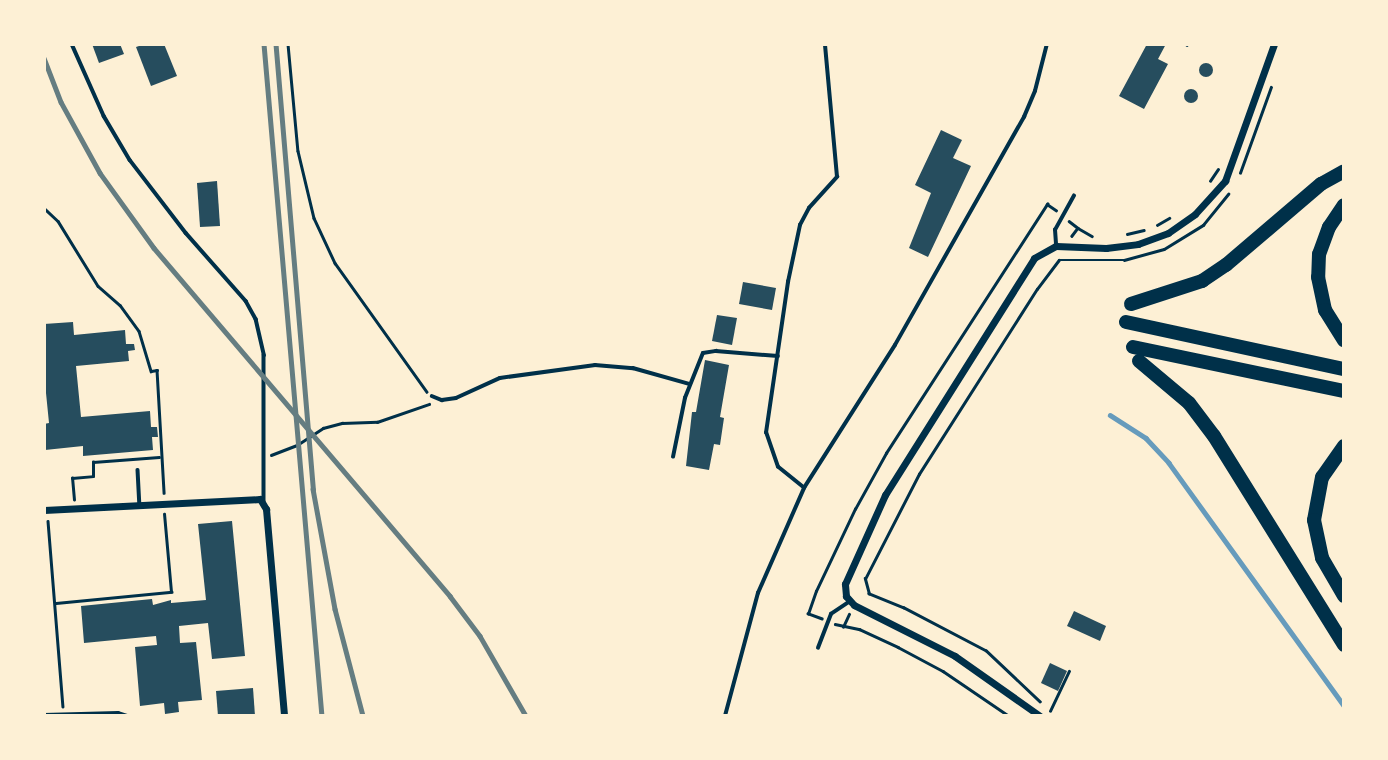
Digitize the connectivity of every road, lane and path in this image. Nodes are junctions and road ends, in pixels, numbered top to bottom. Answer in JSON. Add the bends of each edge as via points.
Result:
{"nodes":[{"id":1,"x":72,"y":44,"type":"edge"},
{"id":2,"x":288,"y":44,"type":"edge"},
{"id":3,"x":825,"y":44,"type":"edge"},
{"id":4,"x":1046,"y":44,"type":"edge"},
{"id":5,"x":1274,"y":44,"type":"edge"},
{"id":6,"x":1272,"y":82,"type":"dead end"},
{"id":7,"x":1222,"y":162,"type":"dead end"},
{"id":8,"x":1344,"y":171,"type":"edge"},
{"id":9,"x":1237,"y":179,"type":"dead end"},
{"id":10,"x":1206,"y":185,"type":"dead end"},
{"id":11,"x":1229,"y":191,"type":"dead end"},
{"id":12,"x":1074,"y":196,"type":"dead end"},
{"id":13,"x":1344,"y":205,"type":"edge"},
{"id":14,"x":44,"y":208,"type":"edge"},
{"id":15,"x":1054,"y":209,"type":"dead end"},
{"id":16,"x":1176,"y":214,"type":"dead end"},
{"id":17,"x":1069,"y":222,"type":"dead end"},
{"id":18,"x":1078,"y":228,"type":"junction"},
{"id":19,"x":1124,"y":234,"type":"dead end"},
{"id":20,"x":1072,"y":235,"type":"dead end"},
{"id":21,"x":1099,"y":237,"type":"dead end"},
{"id":22,"x":1056,"y":246,"type":"junction"},
{"id":23,"x":1131,"y":304,"type":"dead end"},
{"id":24,"x":1126,"y":322,"type":"dead end"},
{"id":25,"x":1344,"y":340,"type":"edge"},
{"id":26,"x":778,"y":356,"type":"junction"},
{"id":27,"x":1344,"y":369,"type":"edge"},
{"id":28,"x":690,"y":384,"type":"junction"},
{"id":29,"x":1344,"y":391,"type":"edge"},
{"id":30,"x":432,"y":396,"type":"joint"},
{"id":31,"x":438,"y":399,"type":"junction"},
{"id":32,"x":1344,"y":446,"type":"edge"},
{"id":33,"x":160,"y":457,"type":"junction"},
{"id":34,"x":673,"y":457,"type":"dead end"},
{"id":35,"x":264,"y":458,"type":"junction"},
{"id":36,"x":138,"y":470,"type":"dead end"},
{"id":37,"x":804,"y":488,"type":"junction"},
{"id":38,"x":165,"y":496,"type":"dead end"},
{"id":39,"x":74,"y":503,"type":"dead end"},
{"id":40,"x":140,"y":504,"type":"junction"},
{"id":41,"x":264,"y":504,"type":"junction"},
{"id":42,"x":44,"y":510,"type":"edge"},
{"id":43,"x":163,"y":510,"type":"dead end"},
{"id":44,"x":48,"y":521,"type":"dead end"},
{"id":45,"x":864,"y":585,"type":"junction"},
{"id":46,"x":859,"y":595,"type":"dead end"},
{"id":47,"x":1344,"y":596,"type":"edge"},
{"id":48,"x":849,"y":602,"type":"junction"},
{"id":49,"x":56,"y":603,"type":"junction"},
{"id":50,"x":848,"y":616,"type":"dead end"},
{"id":51,"x":817,"y":617,"type":"dead end"},
{"id":52,"x":837,"y":625,"type":"dead end"},
{"id":53,"x":843,"y":627,"type":"junction"},
{"id":54,"x":1344,"y":645,"type":"edge"},
{"id":55,"x":818,"y":648,"type":"dead end"},
{"id":56,"x":1069,"y":671,"type":"dead end"},
{"id":57,"x":1050,"y":711,"type":"junction"},
{"id":58,"x":44,"y":715,"type":"edge"},
{"id":59,"x":63,"y":715,"type":"edge"},
{"id":60,"x":128,"y":716,"type":"edge"},
{"id":61,"x":284,"y":716,"type":"edge"},
{"id":62,"x":725,"y":716,"type":"edge"},
{"id":63,"x":1009,"y":716,"type":"edge"},
{"id":64,"x":1040,"y":716,"type":"edge"},
{"id":65,"x":1055,"y":716,"type":"edge"}],
"edges":[{"from":1,"to":35,"type":"lane","via":[[104,116],[130,160],[256,319],[264,355]]},
{"from":2,"to":30,"type":"path","via":[[298,151],[314,218],[335,263],[418,383]]},
{"from":3,"to":26,"type":"lane","via":[[837,177],[800,225]]},
{"from":4,"to":37,"type":"lane","via":[[1024,117],[895,345]]},
{"from":5,"to":22,"type":"street","via":[[1225,180],[1195,214],[1168,233],[1138,244]]},
{"from":6,"to":9,"type":"path"},
{"from":7,"to":10,"type":"path"},
{"from":8,"to":23,"type":"highway","via":[[1321,184],[1202,281]]},
{"from":11,"to":45,"type":"path","via":[[1203,225],[1164,249],[1124,260],[1059,260],[919,474]]},
{"from":12,"to":22,"type":"lane","via":[[1055,230]]},
{"from":13,"to":25,"type":"highway","via":[[1322,245],[1318,277],[1325,310]]},
{"from":14,"to":33,"type":"path","via":[[58,220],[97,286],[120,305],[139,331],[150,371],[157,370],[163,439]]},
{"from":15,"to":51,"type":"path","via":[[1047,204],[886,453],[825,569],[808,614]]},
{"from":16,"to":19,"type":"path"},
{"from":17,"to":18,"type":"path"},
{"from":18,"to":20,"type":"path"},
{"from":18,"to":21,"type":"path"},
{"from":22,"to":48,"type":"street","via":[[1034,258],[885,495],[845,584]]},
{"from":24,"to":27,"type":"highway"},
{"from":26,"to":28,"type":"lane","via":[[703,354]]},
{"from":26,"to":37,"type":"lane","via":[[766,433],[778,467]]},
{"from":28,"to":31,"type":"lane","via":[[633,368],[595,365],[500,378],[456,398]]},
{"from":28,"to":34,"type":"lane"},
{"from":29,"to":54,"type":"highway","via":[[1136,354],[1189,403],[1214,436]]},
{"from":30,"to":31,"type":"lane"},
{"from":31,"to":35,"type":"path","via":[[394,417],[323,428]]},
{"from":32,"to":47,"type":"highway","via":[[1322,477],[1314,520],[1322,558]]},
{"from":33,"to":38,"type":"path"},
{"from":33,"to":39,"type":"path","via":[[93,462],[93,476],[72,478]]},
{"from":35,"to":41,"type":"lane"},
{"from":36,"to":40,"type":"lane"},
{"from":37,"to":62,"type":"lane","via":[[758,593]]},
{"from":40,"to":41,"type":"street","via":[[254,497]]},
{"from":40,"to":42,"type":"street"},
{"from":41,"to":61,"type":"street"},
{"from":43,"to":49,"type":"path","via":[[171,592]]},
{"from":44,"to":49,"type":"path"},
{"from":45,"to":46,"type":"path"},
{"from":45,"to":57,"type":"path","via":[[869,594],[986,651]]},
{"from":48,"to":55,"type":"lane","via":[[831,614]]},
{"from":48,"to":64,"type":"street","via":[[956,656]]},
{"from":49,"to":59,"type":"path"},
{"from":50,"to":53,"type":"path"},
{"from":52,"to":53,"type":"path"},
{"from":53,"to":63,"type":"path","via":[[859,629],[943,671]]},
{"from":56,"to":57,"type":"path"},
{"from":57,"to":65,"type":"path"},
{"from":58,"to":59,"type":"lane"},
{"from":59,"to":60,"type":"lane"}]}
